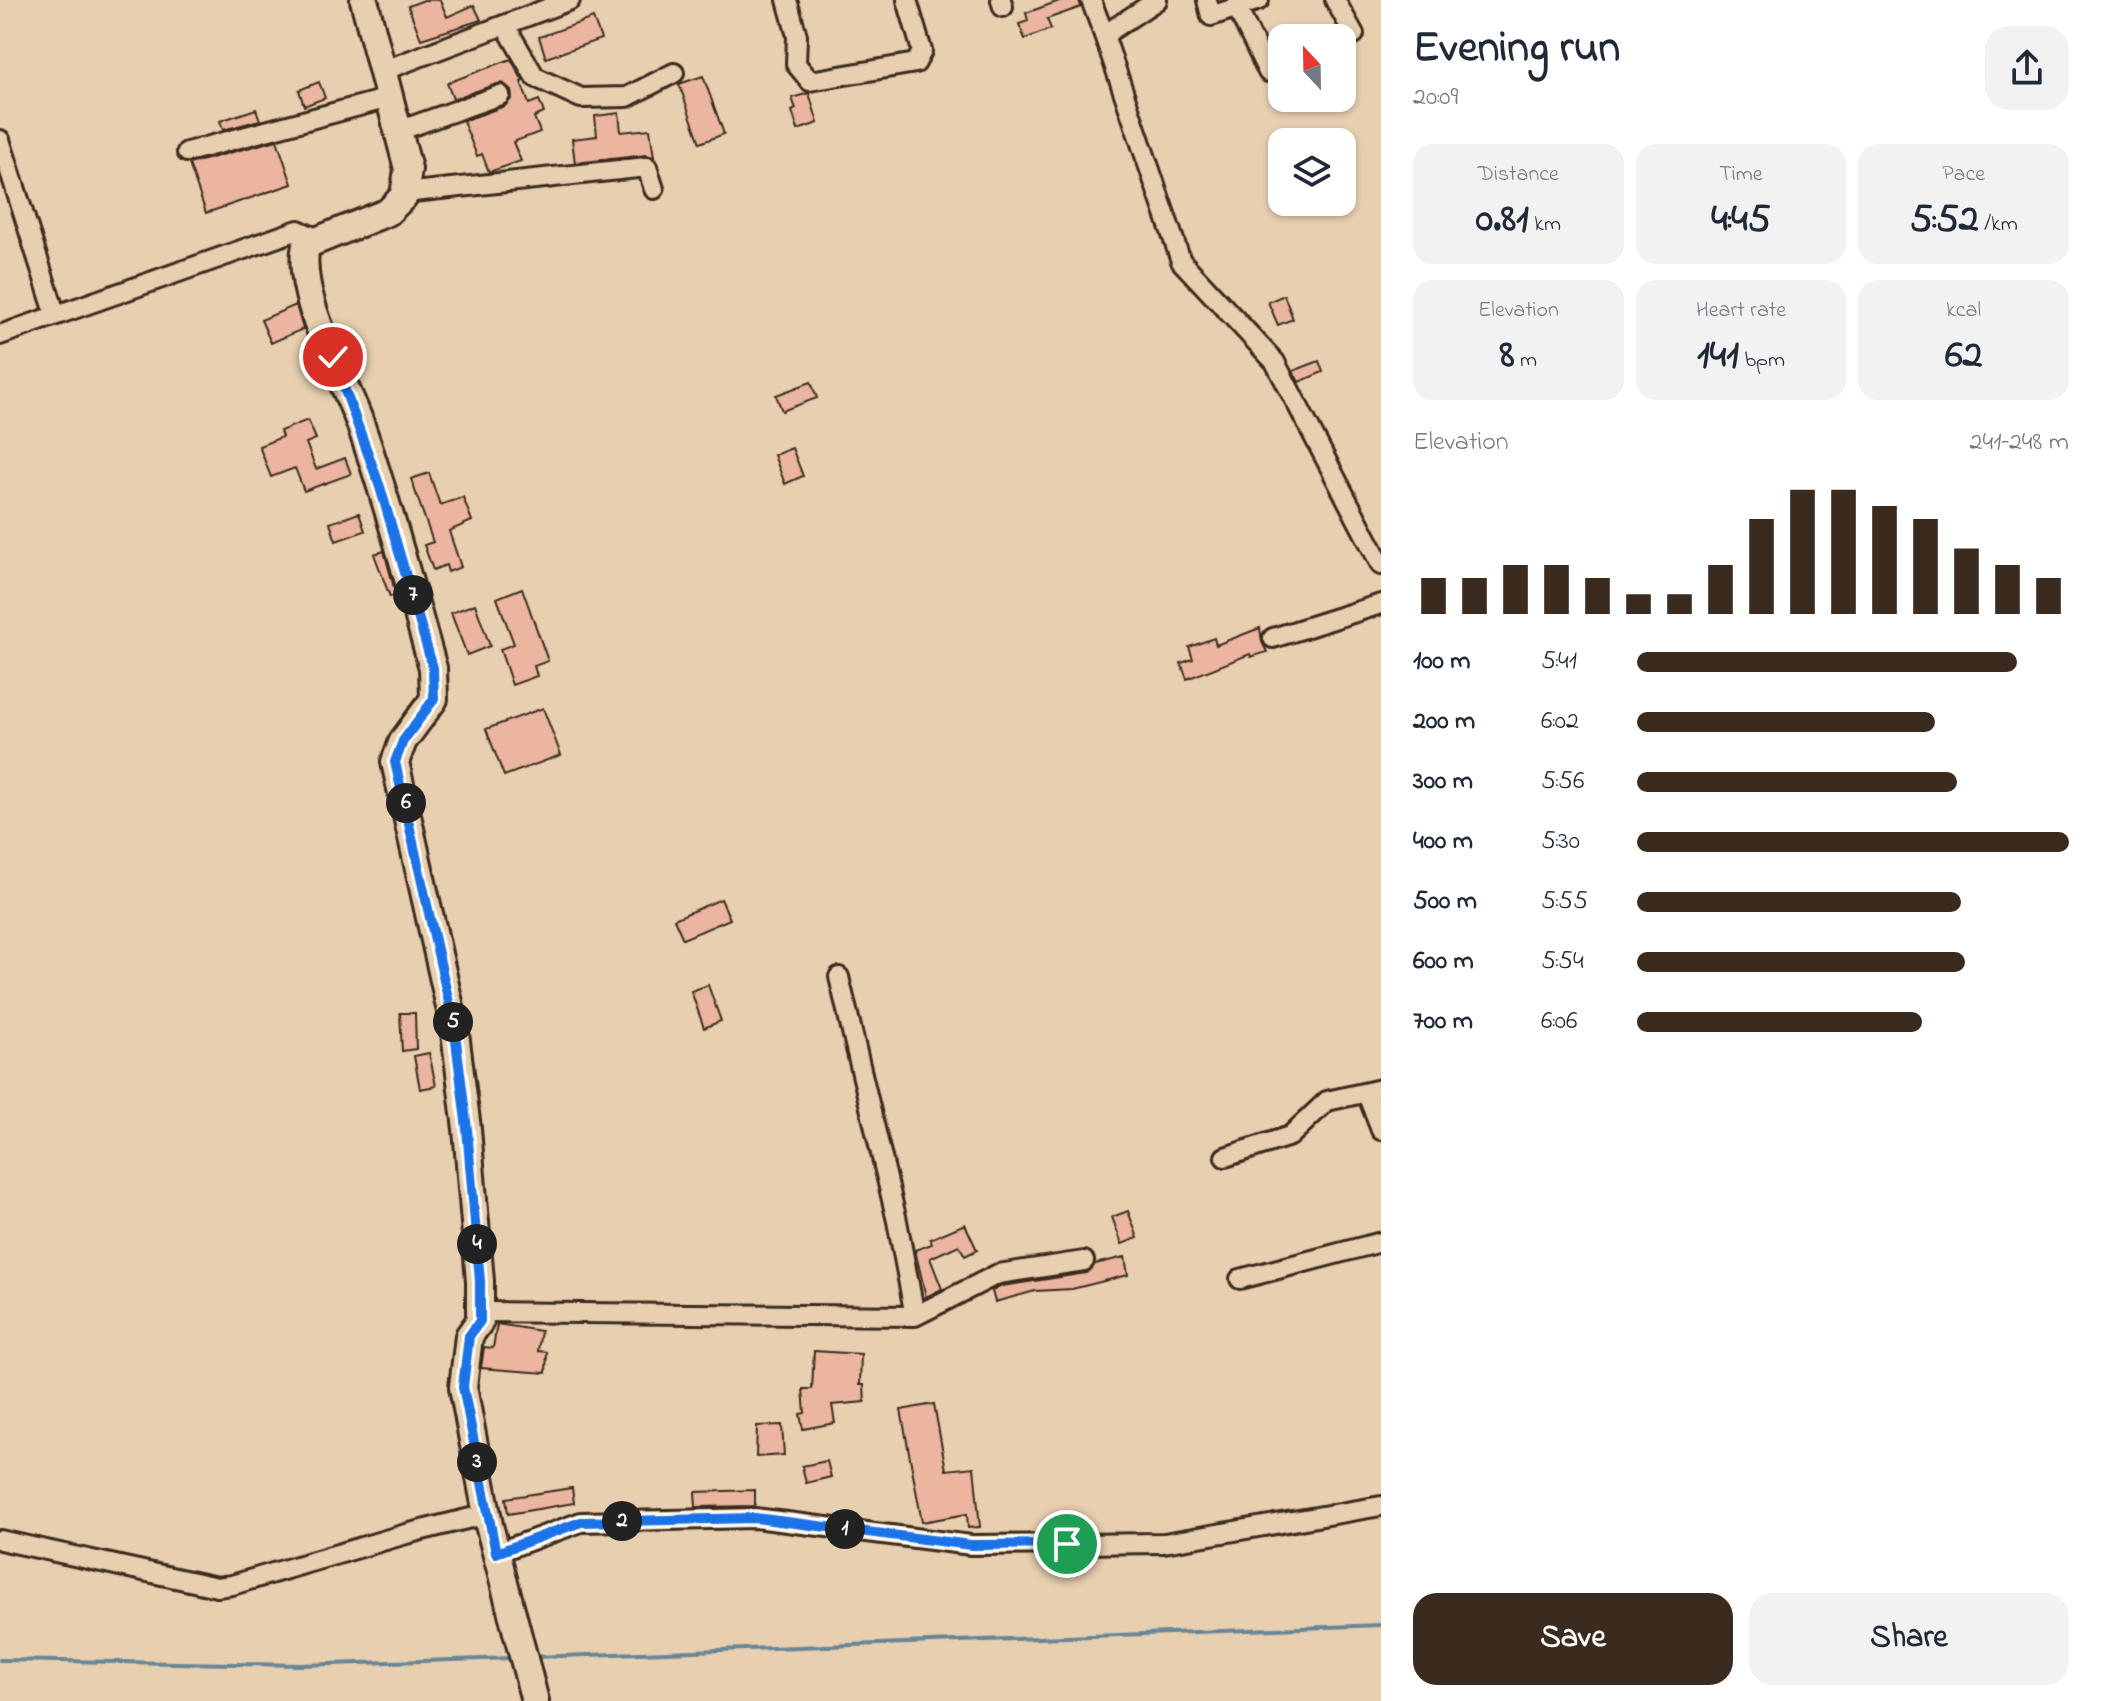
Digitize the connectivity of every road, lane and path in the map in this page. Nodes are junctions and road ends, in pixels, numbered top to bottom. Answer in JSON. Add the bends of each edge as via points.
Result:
{"nodes":[{"id":1,"x":364,"y":0,"type":"edge"},
{"id":2,"x":570,"y":0,"type":"edge"},
{"id":3,"x":787,"y":0,"type":"edge"},
{"id":4,"x":907,"y":0,"type":"edge"},
{"id":5,"x":1091,"y":0,"type":"edge"},
{"id":6,"x":1157,"y":0,"type":"edge"},
{"id":7,"x":1207,"y":0,"type":"edge"},
{"id":8,"x":1259,"y":0,"type":"edge"},
{"id":9,"x":1335,"y":0,"type":"edge"},
{"id":10,"x":1237,"y":8,"type":"junction"},
{"id":11,"x":1348,"y":24,"type":"edge"},
{"id":12,"x":505,"y":25,"type":"junction"},
{"id":13,"x":1104,"y":35,"type":"junction"},
{"id":14,"x":382,"y":71,"type":"junction"},
{"id":15,"x":1268,"y":72,"type":"dead end"},
{"id":16,"x":674,"y":73,"type":"dead end"},
{"id":17,"x":500,"y":95,"type":"dead end"},
{"id":18,"x":389,"y":98,"type":"junction"},
{"id":19,"x":398,"y":131,"type":"junction"},
{"id":20,"x":0,"y":140,"type":"edge"},
{"id":21,"x":187,"y":152,"type":"dead end"},
{"id":22,"x":654,"y":189,"type":"dead end"},
{"id":23,"x":404,"y":193,"type":"junction"},
{"id":24,"x":318,"y":239,"type":"junction"},
{"id":25,"x":55,"y":313,"type":"junction"},
{"id":26,"x":0,"y":335,"type":"edge"},
{"id":27,"x":1380,"y":562,"type":"edge"},
{"id":28,"x":1381,"y":604,"type":"edge"},
{"id":29,"x":1273,"y":638,"type":"dead end"},
{"id":30,"x":839,"y":977,"type":"dead end"},
{"id":31,"x":1374,"y":1092,"type":"edge"},
{"id":32,"x":1381,"y":1130,"type":"edge"},
{"id":33,"x":1225,"y":1157,"type":"dead end"},
{"id":34,"x":1381,"y":1242,"type":"edge"},
{"id":35,"x":1084,"y":1261,"type":"dead end"},
{"id":36,"x":1240,"y":1279,"type":"dead end"},
{"id":37,"x":480,"y":1312,"type":"junction"},
{"id":38,"x":915,"y":1316,"type":"junction"},
{"id":39,"x":1381,"y":1506,"type":"edge"},
{"id":40,"x":487,"y":1514,"type":"junction"},
{"id":41,"x":0,"y":1540,"type":"edge"},
{"id":42,"x":496,"y":1553,"type":"junction"},
{"id":43,"x":535,"y":1701,"type":"edge"}],
"edges":[{"from":1,"to":14,"type":"street"},
{"from":2,"to":12,"type":"street"},
{"from":3,"to":4,"type":"street","via":[[797,36],[796,64],[810,81],[916,63],[922,51]]},
{"from":5,"to":13,"type":"street"},
{"from":6,"to":13,"type":"street"},
{"from":7,"to":10,"type":"street","via":[[1211,16]]},
{"from":8,"to":10,"type":"street"},
{"from":9,"to":11,"type":"street"},
{"from":10,"to":15,"type":"street"},
{"from":12,"to":14,"type":"street"},
{"from":12,"to":16,"type":"street","via":[[535,77],[581,98],[627,97]]},
{"from":13,"to":27,"type":"street","via":[[1181,261],[1275,362]]},
{"from":14,"to":18,"type":"street"},
{"from":17,"to":19,"type":"street"},
{"from":18,"to":19,"type":"street"},
{"from":18,"to":21,"type":"street"},
{"from":19,"to":23,"type":"street","via":[[408,169]]},
{"from":20,"to":25,"type":"street"},
{"from":22,"to":23,"type":"street","via":[[647,167]]},
{"from":23,"to":24,"type":"street","via":[[388,212]]},
{"from":24,"to":25,"type":"street","via":[[298,230]]},
{"from":24,"to":37,"type":"street","via":[[306,245],[301,265],[307,291],[360,423],[433,668],[434,699],[403,741],[395,762],[454,1025]]},
{"from":25,"to":26,"type":"street"},
{"from":28,"to":29,"type":"street"},
{"from":30,"to":38,"type":"street"},
{"from":31,"to":32,"type":"street"},
{"from":31,"to":33,"type":"street","via":[[1327,1101],[1290,1136]]},
{"from":34,"to":36,"type":"street"},
{"from":35,"to":38,"type":"street","via":[[998,1274]]},
{"from":37,"to":38,"type":"street"},
{"from":37,"to":40,"type":"street","via":[[469,1336],[463,1387]]},
{"from":39,"to":42,"type":"street","via":[[1164,1543],[971,1545],[755,1518],[581,1522]]},
{"from":40,"to":41,"type":"street","via":[[217,1587]]},
{"from":40,"to":42,"type":"street"},
{"from":42,"to":43,"type":"street"}]}
